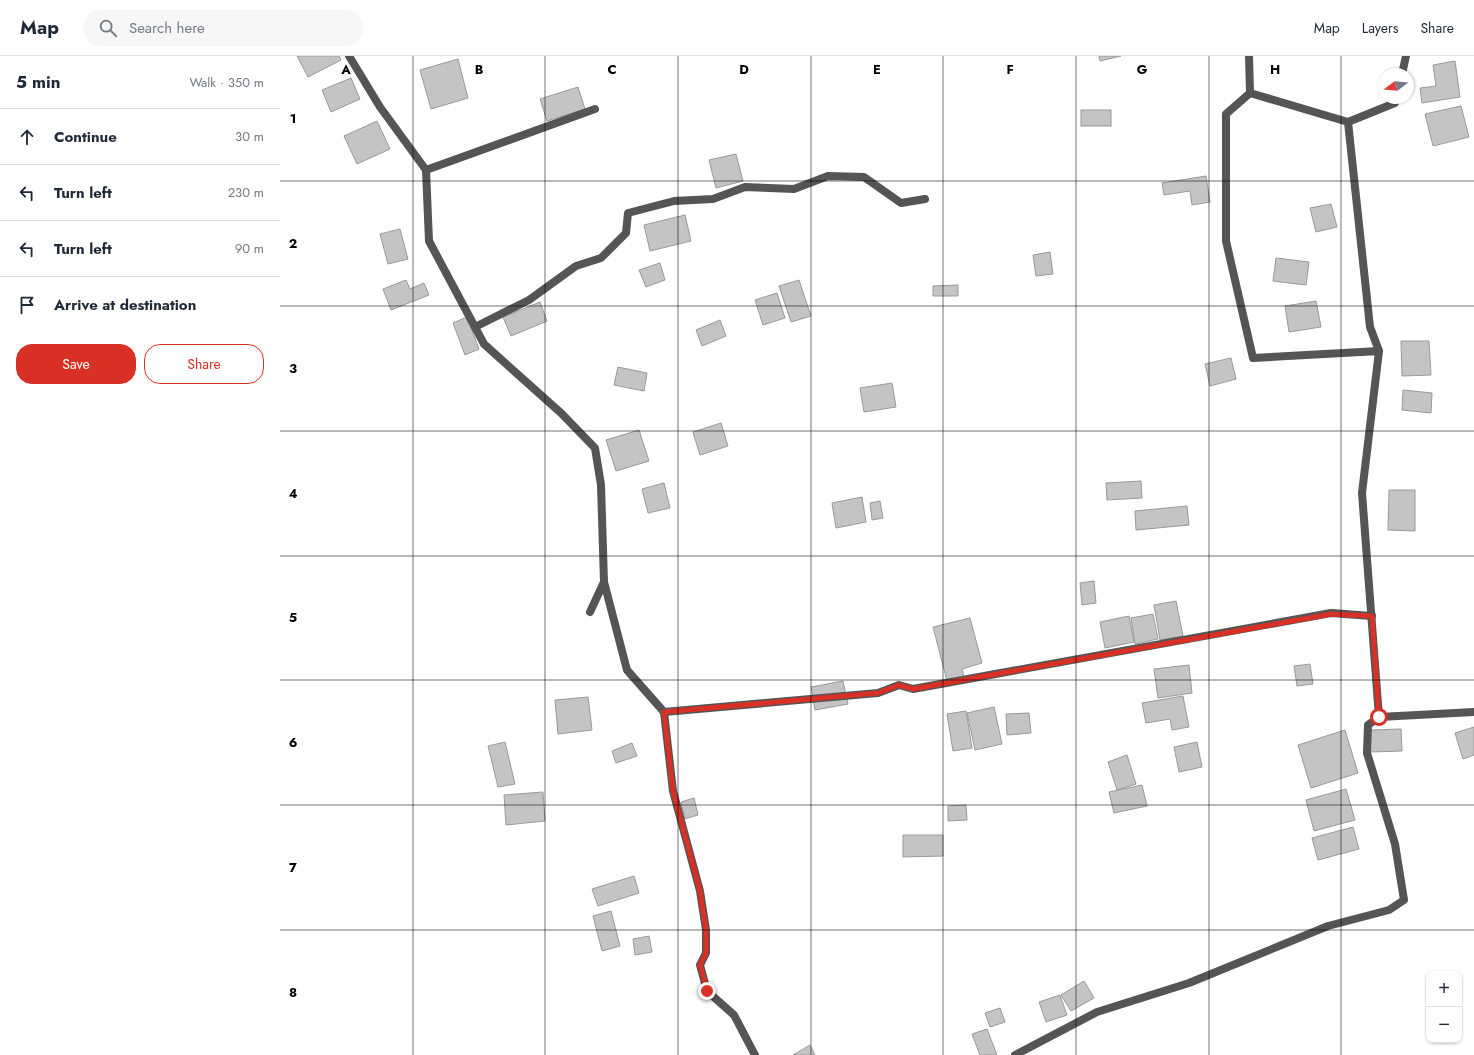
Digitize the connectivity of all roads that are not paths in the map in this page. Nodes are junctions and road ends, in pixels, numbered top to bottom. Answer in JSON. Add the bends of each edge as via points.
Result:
{"nodes":[{"id":1,"x":349,"y":56,"type":"edge"},
{"id":2,"x":1249,"y":56,"type":"edge"},
{"id":3,"x":1406,"y":56,"type":"edge"},
{"id":4,"x":1403,"y":68,"type":"edge"},
{"id":5,"x":1250,"y":92,"type":"junction"},
{"id":6,"x":1393,"y":104,"type":"edge"},
{"id":7,"x":595,"y":109,"type":"dead end"},
{"id":8,"x":1348,"y":122,"type":"junction"},
{"id":9,"x":426,"y":170,"type":"junction"},
{"id":10,"x":924,"y":199,"type":"dead end"},
{"id":11,"x":475,"y":327,"type":"junction"},
{"id":12,"x":1379,"y":351,"type":"junction"},
{"id":13,"x":604,"y":582,"type":"junction"},
{"id":14,"x":590,"y":612,"type":"dead end"},
{"id":15,"x":1372,"y":616,"type":"junction"},
{"id":16,"x":664,"y":712,"type":"junction"},
{"id":17,"x":1474,"y":712,"type":"edge"},
{"id":18,"x":1379,"y":717,"type":"junction"},
{"id":19,"x":755,"y":1055,"type":"edge"},
{"id":20,"x":1015,"y":1055,"type":"edge"}],
"edges":[{"from":1,"to":9,"type":"street","via":[[380,106]]},
{"from":2,"to":5,"type":"street"},
{"from":3,"to":4,"type":"street"},
{"from":5,"to":8,"type":"street"},
{"from":5,"to":12,"type":"street","via":[[1226,114],[1226,241],[1253,358]]},
{"from":6,"to":8,"type":"street"},
{"from":7,"to":9,"type":"street"},
{"from":8,"to":12,"type":"street","via":[[1370,327]]},
{"from":9,"to":11,"type":"street","via":[[429,241]]},
{"from":10,"to":11,"type":"street","via":[[901,203],[864,177],[828,176],[794,188],[745,187],[713,199],[674,201],[628,213],[626,233],[601,258],[576,266],[529,300]]},
{"from":11,"to":13,"type":"street","via":[[484,344],[595,448],[601,485]]},
{"from":12,"to":15,"type":"street","via":[[1362,492]]},
{"from":13,"to":14,"type":"street"},
{"from":13,"to":16,"type":"street","via":[[627,670]]},
{"from":15,"to":16,"type":"street","via":[[1331,614],[913,689],[899,685],[878,693]]},
{"from":15,"to":18,"type":"street"},
{"from":16,"to":19,"type":"street","via":[[673,791],[700,891],[706,930],[706,953],[700,965],[707,991],[734,1015]]},
{"from":17,"to":18,"type":"street"},
{"from":18,"to":20,"type":"street","via":[[1368,725],[1367,753],[1395,844],[1404,900],[1389,910],[1328,926],[1189,983],[1097,1012]]}]}
